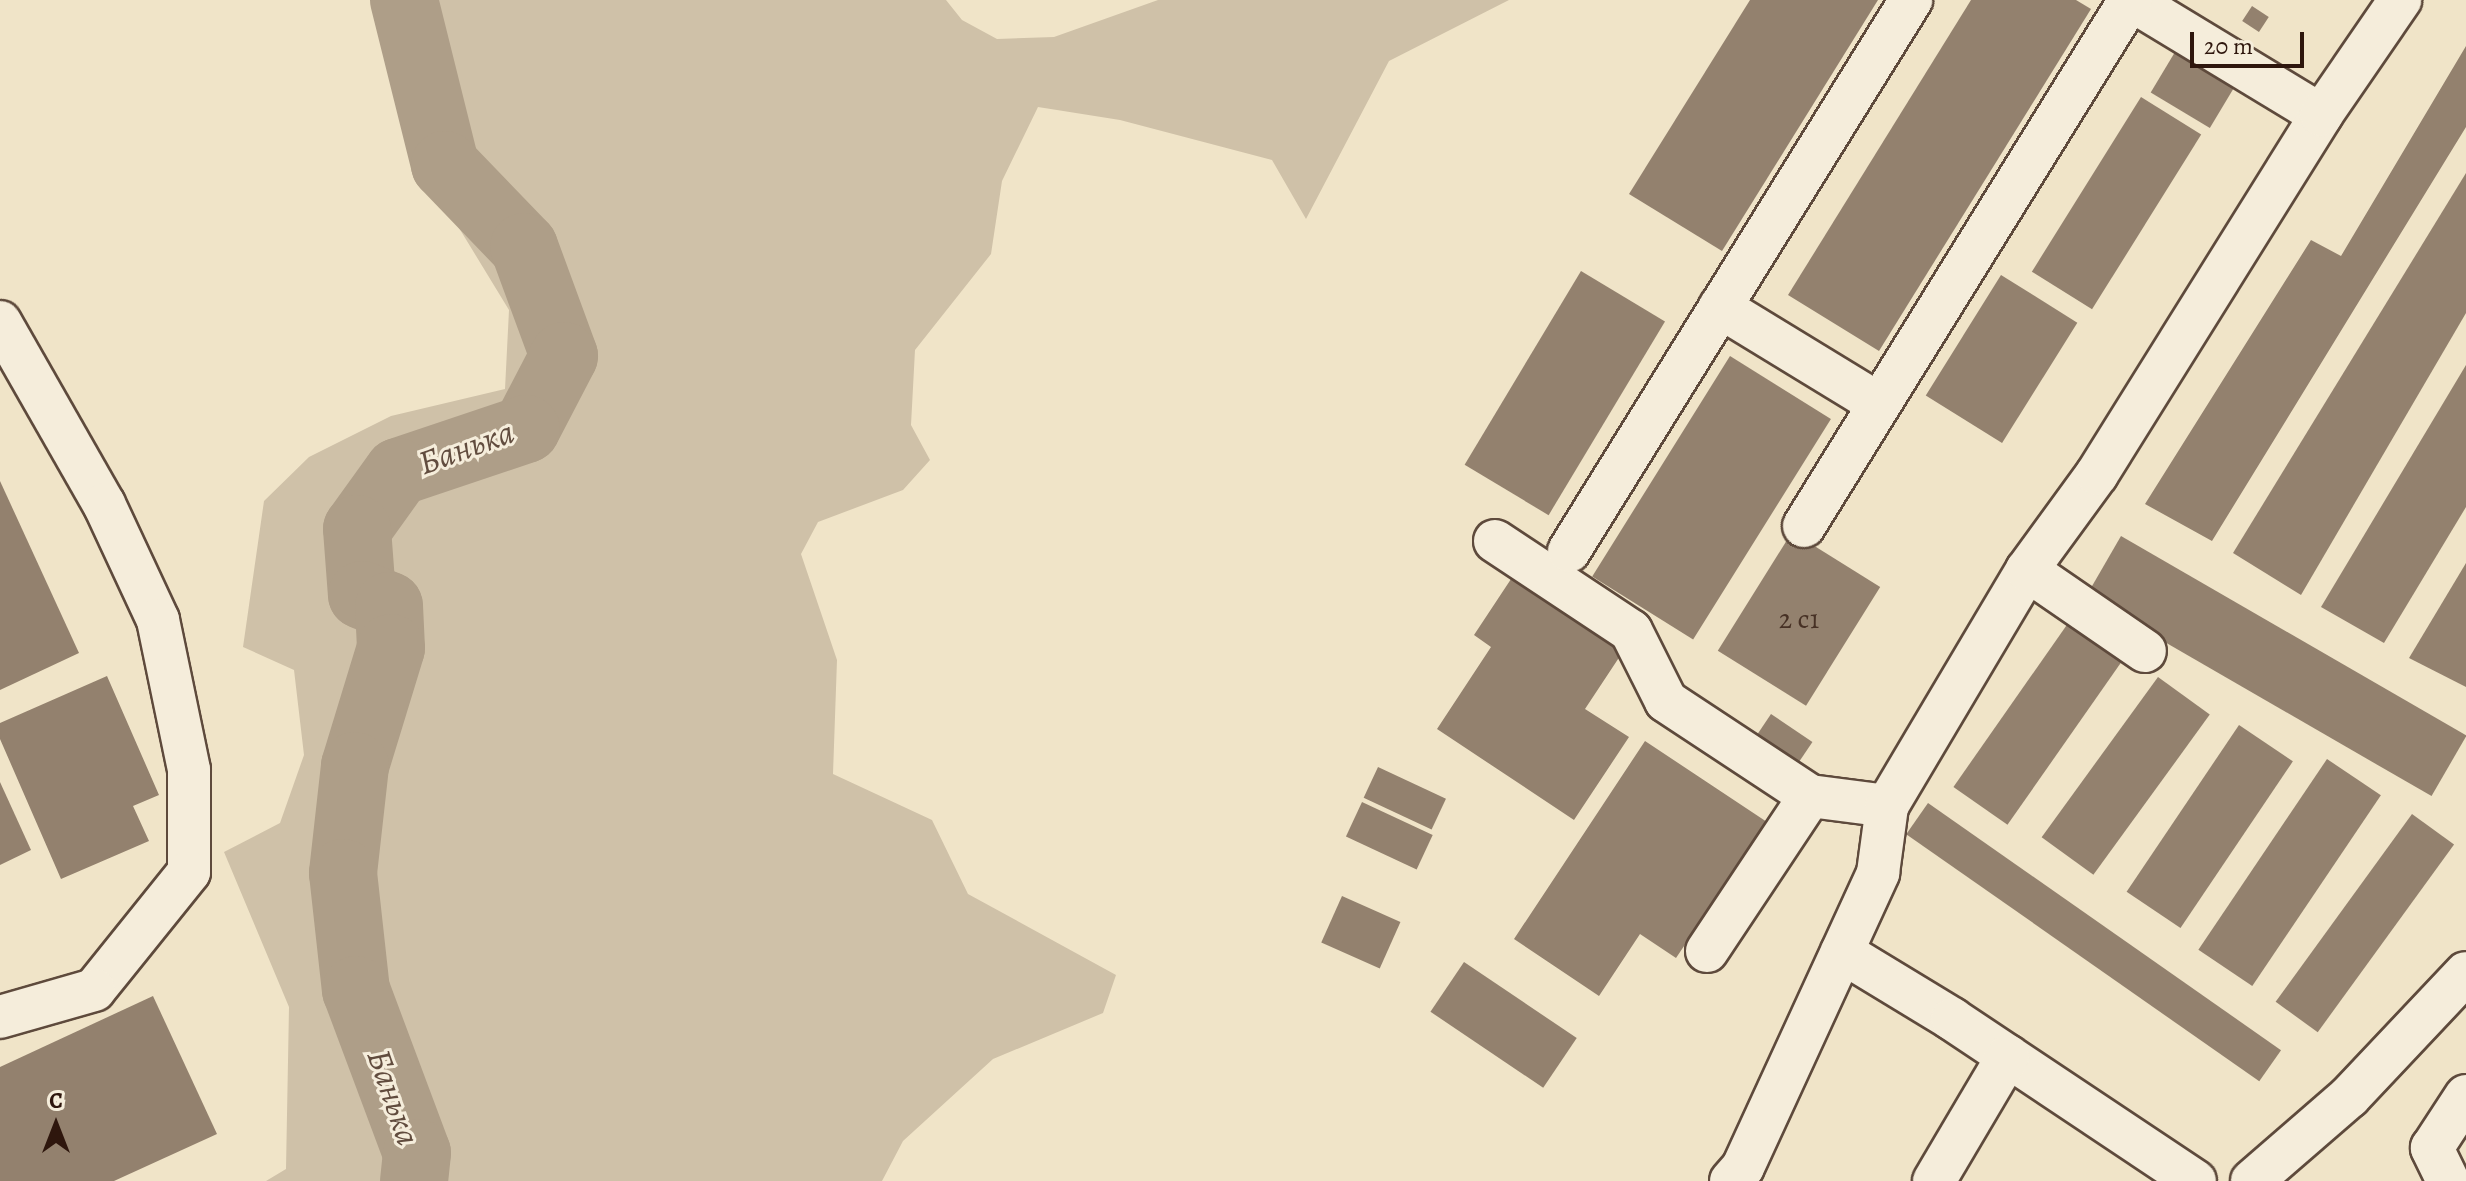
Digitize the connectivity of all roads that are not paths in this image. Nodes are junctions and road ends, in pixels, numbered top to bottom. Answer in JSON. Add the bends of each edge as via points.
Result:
{"nodes":[{"id":1,"x":1911,"y":0,"type":"edge"},
{"id":2,"x":2400,"y":0,"type":"edge"},
{"id":3,"x":2120,"y":3,"type":"edge"},
{"id":4,"x":2321,"y":115,"type":"junction"},
{"id":5,"x":1720,"y":307,"type":"junction"},
{"id":6,"x":0,"y":322,"type":"edge"},
{"id":7,"x":1879,"y":404,"type":"junction"},
{"id":8,"x":1804,"y":526,"type":"dead end"},
{"id":9,"x":1495,"y":541,"type":"dead end"},
{"id":10,"x":1569,"y":551,"type":"dead end"},
{"id":11,"x":2027,"y":570,"type":"junction"},
{"id":12,"x":2145,"y":651,"type":"dead end"},
{"id":13,"x":1810,"y":796,"type":"junction"},
{"id":14,"x":1887,"y":806,"type":"junction"},
{"id":15,"x":1707,"y":951,"type":"dead end"},
{"id":16,"x":1842,"y":952,"type":"junction"},
{"id":17,"x":2466,"y":973,"type":"edge"},
{"id":18,"x":0,"y":1017,"type":"edge"},
{"id":19,"x":2008,"y":1056,"type":"junction"},
{"id":20,"x":2466,"y":1096,"type":"edge"},
{"id":21,"x":1731,"y":1181,"type":"edge"},
{"id":22,"x":1934,"y":1181,"type":"edge"},
{"id":23,"x":2195,"y":1181,"type":"edge"},
{"id":24,"x":2252,"y":1181,"type":"edge"},
{"id":25,"x":2448,"y":1181,"type":"edge"}],
"edges":[{"from":1,"to":5,"type":"lane"},
{"from":2,"to":4,"type":"lane"},
{"from":3,"to":4,"type":"lane"},
{"from":3,"to":7,"type":"lane"},
{"from":4,"to":11,"type":"lane","via":[[2097,474]]},
{"from":5,"to":7,"type":"lane"},
{"from":5,"to":10,"type":"lane"},
{"from":6,"to":18,"type":"lane","via":[[104,504],[158,620],[189,770],[189,872],[94,990]]},
{"from":7,"to":8,"type":"lane"},
{"from":9,"to":13,"type":"lane","via":[[1631,631],[1666,701]]},
{"from":11,"to":12,"type":"lane"},
{"from":11,"to":14,"type":"lane"},
{"from":13,"to":14,"type":"lane"},
{"from":13,"to":15,"type":"lane"},
{"from":14,"to":16,"type":"lane","via":[[1878,873]]},
{"from":16,"to":19,"type":"lane"},
{"from":16,"to":21,"type":"lane","via":[[1743,1167]]},
{"from":17,"to":24,"type":"lane","via":[[2349,1097]]},
{"from":19,"to":22,"type":"lane"},
{"from":19,"to":23,"type":"lane"},
{"from":20,"to":25,"type":"lane","via":[[2432,1148]]}]}
